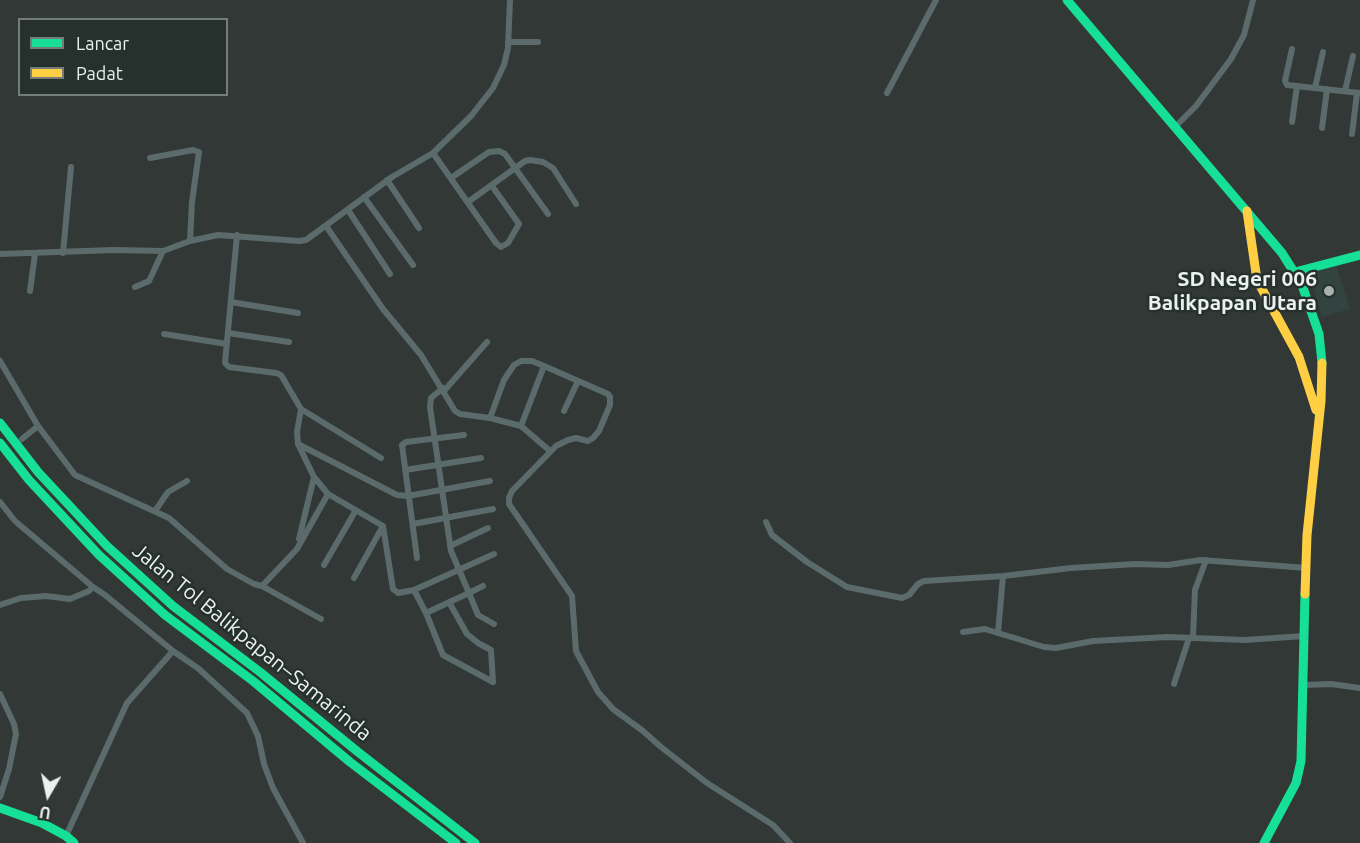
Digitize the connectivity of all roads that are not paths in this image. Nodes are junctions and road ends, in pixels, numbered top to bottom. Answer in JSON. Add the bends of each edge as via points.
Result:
{"nodes":[{"id":1,"x":510,"y":0,"type":"edge"},
{"id":2,"x":936,"y":0,"type":"edge"},
{"id":3,"x":1067,"y":0,"type":"edge"},
{"id":4,"x":1253,"y":0,"type":"edge"},
{"id":5,"x":508,"y":42,"type":"junction"},
{"id":6,"x":538,"y":42,"type":"dead end"},
{"id":7,"x":1292,"y":49,"type":"dead end"},
{"id":8,"x":1323,"y":52,"type":"dead end"},
{"id":9,"x":1353,"y":56,"type":"dead end"},
{"id":10,"x":1297,"y":86,"type":"junction"},
{"id":11,"x":1315,"y":88,"type":"junction"},
{"id":12,"x":1327,"y":89,"type":"junction"},
{"id":13,"x":1345,"y":91,"type":"junction"},
{"id":14,"x":887,"y":93,"type":"dead end"},
{"id":15,"x":1358,"y":93,"type":"edge"},
{"id":16,"x":1292,"y":122,"type":"dead end"},
{"id":17,"x":1175,"y":127,"type":"junction"},
{"id":18,"x":1322,"y":128,"type":"dead end"},
{"id":19,"x":1352,"y":134,"type":"dead end"},
{"id":20,"x":433,"y":153,"type":"junction"},
{"id":21,"x":150,"y":158,"type":"dead end"},
{"id":22,"x":70,"y":167,"type":"dead end"},
{"id":23,"x":515,"y":168,"type":"junction"},
{"id":24,"x":451,"y":178,"type":"junction"},
{"id":25,"x":387,"y":180,"type":"junction"},
{"id":26,"x":492,"y":186,"type":"junction"},
{"id":27,"x":364,"y":197,"type":"junction"},
{"id":28,"x":468,"y":202,"type":"junction"},
{"id":29,"x":576,"y":204,"type":"dead end"},
{"id":30,"x":348,"y":210,"type":"junction"},
{"id":31,"x":1247,"y":211,"type":"junction"},
{"id":32,"x":548,"y":214,"type":"dead end"},
{"id":33,"x":326,"y":226,"type":"junction"},
{"id":34,"x":419,"y":228,"type":"dead end"},
{"id":35,"x":237,"y":235,"type":"junction"},
{"id":36,"x":190,"y":241,"type":"junction"},
{"id":37,"x":162,"y":251,"type":"junction"},
{"id":38,"x":63,"y":253,"type":"junction"},
{"id":39,"x":0,"y":254,"type":"edge"},
{"id":40,"x":35,"y":254,"type":"junction"},
{"id":41,"x":1360,"y":255,"type":"edge"},
{"id":42,"x":413,"y":265,"type":"dead end"},
{"id":43,"x":1295,"y":272,"type":"junction"},
{"id":44,"x":390,"y":273,"type":"dead end"},
{"id":45,"x":135,"y":287,"type":"dead end"},
{"id":46,"x":30,"y":291,"type":"dead end"},
{"id":47,"x":231,"y":302,"type":"junction"},
{"id":48,"x":298,"y":313,"type":"dead end"},
{"id":49,"x":228,"y":333,"type":"junction"},
{"id":50,"x":164,"y":334,"type":"dead end"},
{"id":51,"x":289,"y":342,"type":"dead end"},
{"id":52,"x":487,"y":342,"type":"dead end"},
{"id":53,"x":227,"y":344,"type":"junction"},
{"id":54,"x":0,"y":361,"type":"edge"},
{"id":55,"x":544,"y":366,"type":"junction"},
{"id":56,"x":578,"y":381,"type":"junction"},
{"id":57,"x":444,"y":389,"type":"junction"},
{"id":58,"x":301,"y":409,"type":"junction"},
{"id":59,"x":564,"y":411,"type":"dead end"},
{"id":60,"x":490,"y":418,"type":"junction"},
{"id":61,"x":1319,"y":420,"type":"junction"},
{"id":62,"x":0,"y":423,"type":"edge"},
{"id":63,"x":38,"y":426,"type":"junction"},
{"id":64,"x":521,"y":426,"type":"junction"},
{"id":65,"x":464,"y":435,"type":"dead end"},
{"id":66,"x":435,"y":438,"type":"junction"},
{"id":67,"x":22,"y":439,"type":"dead end"},
{"id":68,"x":0,"y":443,"type":"edge"},
{"id":69,"x":298,"y":444,"type":"junction"},
{"id":70,"x":550,"y":451,"type":"junction"},
{"id":71,"x":381,"y":458,"type":"dead end"},
{"id":72,"x":481,"y":458,"type":"dead end"},
{"id":73,"x":438,"y":464,"type":"junction"},
{"id":74,"x":405,"y":470,"type":"junction"},
{"id":75,"x":314,"y":477,"type":"junction"},
{"id":76,"x":490,"y":480,"type":"dead end"},
{"id":77,"x":187,"y":481,"type":"dead end"},
{"id":78,"x":442,"y":489,"type":"junction"},
{"id":79,"x":328,"y":494,"type":"junction"},
{"id":80,"x":408,"y":495,"type":"junction"},
{"id":81,"x":0,"y":502,"type":"edge"},
{"id":82,"x":493,"y":509,"type":"dead end"},
{"id":83,"x":356,"y":510,"type":"junction"},
{"id":84,"x":155,"y":511,"type":"junction"},
{"id":85,"x":446,"y":518,"type":"junction"},
{"id":86,"x":766,"y":522,"type":"dead end"},
{"id":87,"x":413,"y":524,"type":"junction"},
{"id":88,"x":383,"y":526,"type":"junction"},
{"id":89,"x":488,"y":528,"type":"dead end"},
{"id":90,"x":450,"y":546,"type":"junction"},
{"id":91,"x":297,"y":549,"type":"junction"},
{"id":92,"x":494,"y":554,"type":"dead end"},
{"id":93,"x":417,"y":558,"type":"dead end"},
{"id":94,"x":1206,"y":560,"type":"junction"},
{"id":95,"x":324,"y":565,"type":"dead end"},
{"id":96,"x":1306,"y":568,"type":"junction"},
{"id":97,"x":458,"y":569,"type":"junction"},
{"id":98,"x":1004,"y":576,"type":"junction"},
{"id":99,"x":354,"y":578,"type":"dead end"},
{"id":100,"x":93,"y":586,"type":"junction"},
{"id":101,"x":262,"y":586,"type":"junction"},
{"id":102,"x":483,"y":586,"type":"dead end"},
{"id":103,"x":414,"y":590,"type":"junction"},
{"id":104,"x":469,"y":593,"type":"junction"},
{"id":105,"x":449,"y":602,"type":"junction"},
{"id":106,"x":0,"y":605,"type":"edge"},
{"id":107,"x":426,"y":614,"type":"junction"},
{"id":108,"x":321,"y":619,"type":"dead end"},
{"id":109,"x":494,"y":624,"type":"dead end"},
{"id":110,"x":963,"y":632,"type":"dead end"},
{"id":111,"x":998,"y":633,"type":"junction"},
{"id":112,"x":1305,"y":636,"type":"junction"},
{"id":113,"x":1191,"y":638,"type":"junction"},
{"id":114,"x":173,"y":651,"type":"junction"},
{"id":115,"x":1174,"y":684,"type":"dead end"},
{"id":116,"x":1304,"y":685,"type":"junction"},
{"id":117,"x":1360,"y":688,"type":"edge"},
{"id":118,"x":0,"y":694,"type":"edge"},
{"id":119,"x":0,"y":797,"type":"edge"},
{"id":120,"x":0,"y":808,"type":"edge"},
{"id":121,"x":70,"y":840,"type":"edge"},
{"id":122,"x":303,"y":843,"type":"edge"},
{"id":123,"x":456,"y":843,"type":"edge"},
{"id":124,"x":476,"y":843,"type":"edge"},
{"id":125,"x":790,"y":843,"type":"edge"},
{"id":126,"x":1264,"y":843,"type":"edge"}],
"edges":[{"from":1,"to":5,"type":"street"},
{"from":2,"to":14,"type":"street"},
{"from":3,"to":17,"type":"main road"},
{"from":4,"to":17,"type":"street","via":[[1232,59]]},
{"from":5,"to":6,"type":"street"},
{"from":5,"to":20,"type":"street","via":[[504,65],[489,94]]},
{"from":7,"to":10,"type":"street","via":[[1285,81]]},
{"from":8,"to":11,"type":"street"},
{"from":9,"to":13,"type":"street"},
{"from":10,"to":11,"type":"street"},
{"from":10,"to":16,"type":"street"},
{"from":11,"to":12,"type":"street"},
{"from":12,"to":13,"type":"street"},
{"from":12,"to":18,"type":"street"},
{"from":13,"to":15,"type":"street"},
{"from":15,"to":19,"type":"street"},
{"from":17,"to":31,"type":"main road"},
{"from":20,"to":24,"type":"street"},
{"from":20,"to":25,"type":"street"},
{"from":21,"to":36,"type":"street","via":[[199,152]]},
{"from":22,"to":38,"type":"street"},
{"from":23,"to":24,"type":"street","via":[[505,154],[495,151]]},
{"from":23,"to":26,"type":"street"},
{"from":23,"to":29,"type":"street","via":[[530,160],[549,165]]},
{"from":23,"to":32,"type":"street"},
{"from":24,"to":28,"type":"street"},
{"from":25,"to":27,"type":"street"},
{"from":25,"to":34,"type":"street"},
{"from":26,"to":28,"type":"street"},
{"from":26,"to":28,"type":"street","via":[[519,224],[505,246],[496,243]]},
{"from":27,"to":30,"type":"street"},
{"from":27,"to":42,"type":"street"},
{"from":30,"to":33,"type":"street"},
{"from":30,"to":44,"type":"street"},
{"from":31,"to":43,"type":"main road"},
{"from":31,"to":61,"type":"main road","via":[[1257,280],[1299,357]]},
{"from":33,"to":35,"type":"street","via":[[299,241]]},
{"from":33,"to":57,"type":"street"},
{"from":35,"to":36,"type":"street"},
{"from":35,"to":47,"type":"street"},
{"from":36,"to":37,"type":"street"},
{"from":37,"to":38,"type":"street"},
{"from":37,"to":45,"type":"street","via":[[149,281]]},
{"from":38,"to":40,"type":"street"},
{"from":39,"to":40,"type":"street"},
{"from":40,"to":46,"type":"street"},
{"from":41,"to":43,"type":"main road"},
{"from":43,"to":61,"type":"main road","via":[[1319,334]]},
{"from":47,"to":48,"type":"street"},
{"from":47,"to":49,"type":"street"},
{"from":49,"to":51,"type":"street"},
{"from":49,"to":53,"type":"street"},
{"from":50,"to":53,"type":"street"},
{"from":52,"to":57,"type":"street"},
{"from":53,"to":58,"type":"street","via":[[227,365],[279,373]]},
{"from":54,"to":63,"type":"street"},
{"from":55,"to":56,"type":"street"},
{"from":55,"to":60,"type":"street","via":[[532,361],[514,365]]},
{"from":55,"to":64,"type":"street"},
{"from":56,"to":59,"type":"street"},
{"from":56,"to":70,"type":"street","via":[[608,394],[610,405],[592,440],[568,440]]},
{"from":57,"to":60,"type":"street","via":[[460,414]]},
{"from":57,"to":66,"type":"street","via":[[430,400]]},
{"from":58,"to":69,"type":"street"},
{"from":58,"to":71,"type":"street"},
{"from":60,"to":64,"type":"street"},
{"from":61,"to":96,"type":"main road"},
{"from":62,"to":124,"type":"main road","name":"Jalan Tol Balikpapan–Samarinda","via":[[38,472],[107,546],[173,606]]},
{"from":63,"to":67,"type":"street"},
{"from":63,"to":84,"type":"street","via":[[75,475]]},
{"from":64,"to":70,"type":"street"},
{"from":65,"to":66,"type":"street"},
{"from":66,"to":73,"type":"street"},
{"from":66,"to":74,"type":"street","via":[[403,443]]},
{"from":68,"to":123,"type":"main road","name":"Jalan Tol Balikpapan–Samarinda","via":[[28,480],[99,555],[165,615]]},
{"from":69,"to":75,"type":"street"},
{"from":69,"to":80,"type":"street","via":[[387,491]]},
{"from":70,"to":125,"type":"street","via":[[512,491],[509,504],[572,596],[576,651],[598,692],[661,747],[707,783],[773,825]]},
{"from":72,"to":73,"type":"street"},
{"from":73,"to":74,"type":"street"},
{"from":73,"to":78,"type":"street"},
{"from":74,"to":80,"type":"street"},
{"from":75,"to":79,"type":"street"},
{"from":75,"to":91,"type":"street"},
{"from":76,"to":78,"type":"street"},
{"from":77,"to":84,"type":"street","via":[[168,492]]},
{"from":78,"to":80,"type":"street"},
{"from":78,"to":85,"type":"street"},
{"from":79,"to":83,"type":"street"},
{"from":79,"to":91,"type":"street"},
{"from":80,"to":87,"type":"street"},
{"from":81,"to":100,"type":"street","via":[[15,521]]},
{"from":82,"to":85,"type":"street"},
{"from":83,"to":88,"type":"street"},
{"from":83,"to":95,"type":"street"},
{"from":84,"to":101,"type":"street","via":[[169,518],[227,569]]},
{"from":85,"to":87,"type":"street"},
{"from":85,"to":90,"type":"street"},
{"from":86,"to":98,"type":"street","via":[[772,535],[807,562],[847,587],[866,592],[902,598],[924,580]]},
{"from":87,"to":93,"type":"street"},
{"from":88,"to":99,"type":"street"},
{"from":88,"to":103,"type":"street","via":[[393,589],[399,593]]},
{"from":89,"to":90,"type":"street"},
{"from":90,"to":97,"type":"street"},
{"from":91,"to":101,"type":"street"},
{"from":92,"to":97,"type":"street"},
{"from":94,"to":96,"type":"street"},
{"from":94,"to":98,"type":"street","via":[[1168,565],[1071,567]]},
{"from":94,"to":113,"type":"street","via":[[1195,590]]},
{"from":96,"to":112,"type":"main road"},
{"from":97,"to":103,"type":"street"},
{"from":97,"to":104,"type":"street"},
{"from":98,"to":111,"type":"street"},
{"from":100,"to":106,"type":"street","via":[[70,599],[21,598]]},
{"from":100,"to":114,"type":"street"},
{"from":101,"to":108,"type":"street"},
{"from":102,"to":104,"type":"street"},
{"from":103,"to":107,"type":"street"},
{"from":104,"to":105,"type":"street"},
{"from":104,"to":109,"type":"street","via":[[478,615]]},
{"from":105,"to":107,"type":"street"},
{"from":105,"to":107,"type":"street","via":[[466,634],[491,650],[493,682],[440,652]]},
{"from":110,"to":111,"type":"street","via":[[985,629]]},
{"from":111,"to":113,"type":"street","via":[[1050,648],[1093,641]]},
{"from":112,"to":113,"type":"street"},
{"from":112,"to":116,"type":"main road"},
{"from":113,"to":115,"type":"street"},
{"from":114,"to":121,"type":"street","via":[[127,703]]},
{"from":114,"to":122,"type":"street","via":[[247,712],[273,788]]},
{"from":116,"to":117,"type":"street"},
{"from":116,"to":126,"type":"main road","via":[[1299,774]]},
{"from":118,"to":119,"type":"street","via":[[12,718],[16,744]]},
{"from":120,"to":121,"type":"main road","via":[[31,818]]}]}
